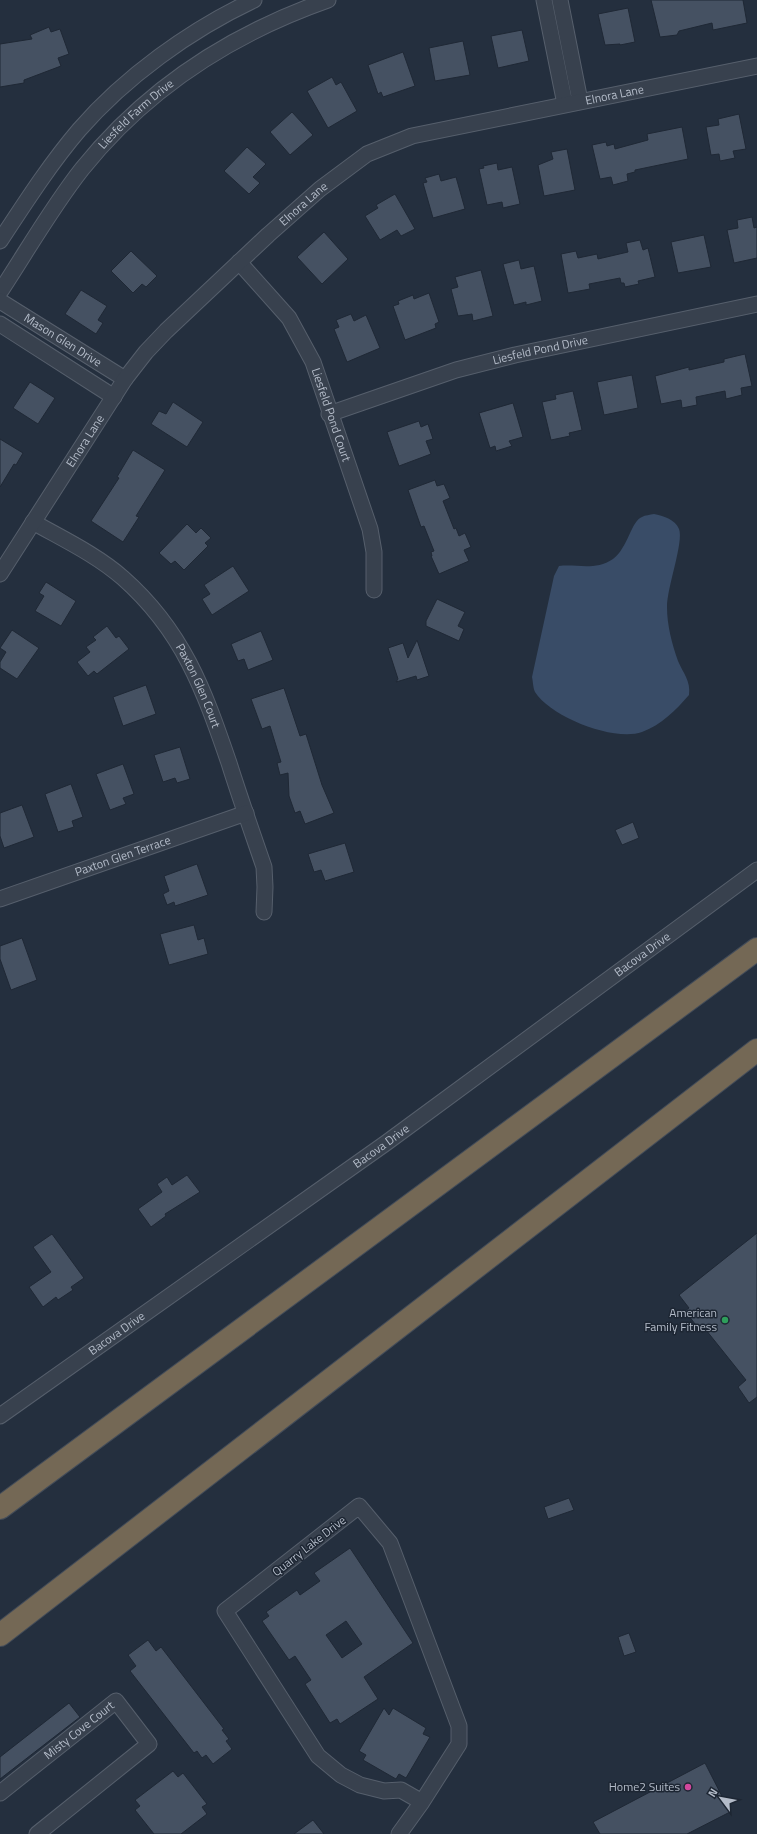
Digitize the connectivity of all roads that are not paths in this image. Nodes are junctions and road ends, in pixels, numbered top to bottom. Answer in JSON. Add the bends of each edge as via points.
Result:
{"nodes":[{"id":1,"x":254,"y":0,"type":"edge"},
{"id":2,"x":328,"y":0,"type":"edge"},
{"id":3,"x":544,"y":0,"type":"edge"},
{"id":4,"x":560,"y":0,"type":"edge"},
{"id":5,"x":757,"y":66,"type":"edge"},
{"id":6,"x":580,"y":102,"type":"junction"},
{"id":7,"x":565,"y":104,"type":"junction"},
{"id":8,"x":0,"y":241,"type":"edge"},
{"id":9,"x":239,"y":262,"type":"junction"},
{"id":10,"x":0,"y":292,"type":"edge"},
{"id":11,"x":0,"y":301,"type":"edge"},
{"id":12,"x":757,"y":304,"type":"edge"},
{"id":13,"x":0,"y":324,"type":"edge"},
{"id":14,"x":125,"y":379,"type":"junction"},
{"id":15,"x":114,"y":397,"type":"junction"},
{"id":16,"x":329,"y":414,"type":"junction"},
{"id":17,"x":33,"y":522,"type":"junction"},
{"id":18,"x":0,"y":574,"type":"edge"},
{"id":19,"x":374,"y":590,"type":"dead end"},
{"id":20,"x":246,"y":813,"type":"junction"},
{"id":21,"x":757,"y":870,"type":"edge"},
{"id":22,"x":0,"y":899,"type":"edge"},
{"id":23,"x":264,"y":912,"type":"dead end"},
{"id":24,"x":757,"y":948,"type":"edge"},
{"id":25,"x":757,"y":1050,"type":"edge"},
{"id":26,"x":0,"y":1416,"type":"edge"},
{"id":27,"x":0,"y":1508,"type":"edge"},
{"id":28,"x":0,"y":1635,"type":"edge"},
{"id":29,"x":0,"y":1793,"type":"edge"},
{"id":30,"x":422,"y":1802,"type":"junction"},
{"id":31,"x":37,"y":1834,"type":"edge"},
{"id":32,"x":399,"y":1834,"type":"edge"}],
"edges":[{"from":1,"to":8,"type":"street","via":[[180,42],[102,107],[60,154]]},
{"from":2,"to":10,"type":"street","name":"Liesfeld Farm Drive","via":[[278,19],[230,43],[183,73],[137,111],[82,169]]},
{"from":3,"to":7,"type":"street"},
{"from":4,"to":6,"type":"street"},
{"from":5,"to":6,"type":"street","name":"Elnora Lane"},
{"from":6,"to":7,"type":"street","name":"Elnora Lane"},
{"from":7,"to":9,"type":"street","name":"Elnora Lane","via":[[412,136],[367,154],[320,189]]},
{"from":9,"to":14,"type":"street","name":"Elnora Lane","via":[[166,331]]},
{"from":9,"to":16,"type":"street","name":"Liesfeld Pond Court","via":[[289,318],[313,362]]},
{"from":11,"to":14,"type":"street","name":"Mason Glen Drive"},
{"from":12,"to":16,"type":"street","name":"Liesfeld Pond Drive","via":[[514,355],[456,370]]},
{"from":13,"to":15,"type":"street","name":"Mason Glen Drive"},
{"from":14,"to":15,"type":"street","name":"Elnora Lane"},
{"from":15,"to":17,"type":"street","name":"Elnora Lane"},
{"from":16,"to":19,"type":"street","name":"Liesfeld Pond Court","via":[[370,529],[374,552]]},
{"from":17,"to":18,"type":"street","name":"Elnora Lane"},
{"from":17,"to":20,"type":"street","name":"Paxton Glen Court","via":[[92,556],[123,578],[150,604],[175,637],[210,705]]},
{"from":20,"to":22,"type":"street","name":"Paxton Glen Terrace"},
{"from":20,"to":23,"type":"street","name":"Paxton Glen Court","via":[[264,867]]},
{"from":21,"to":26,"type":"street","name":"Bacova Drive","via":[[386,1143]]},
{"from":24,"to":27,"type":"highway"},
{"from":25,"to":28,"type":"highway"},
{"from":29,"to":31,"type":"street","name":"Misty Cove Court","via":[[116,1701],[149,1744]]},
{"from":30,"to":30,"type":"street","name":"Quarry Lake Drive","via":[[400,1790],[384,1791],[360,1785],[341,1775],[318,1756],[225,1611],[359,1506],[390,1543],[459,1726],[459,1744]]},
{"from":30,"to":32,"type":"street"}]}
